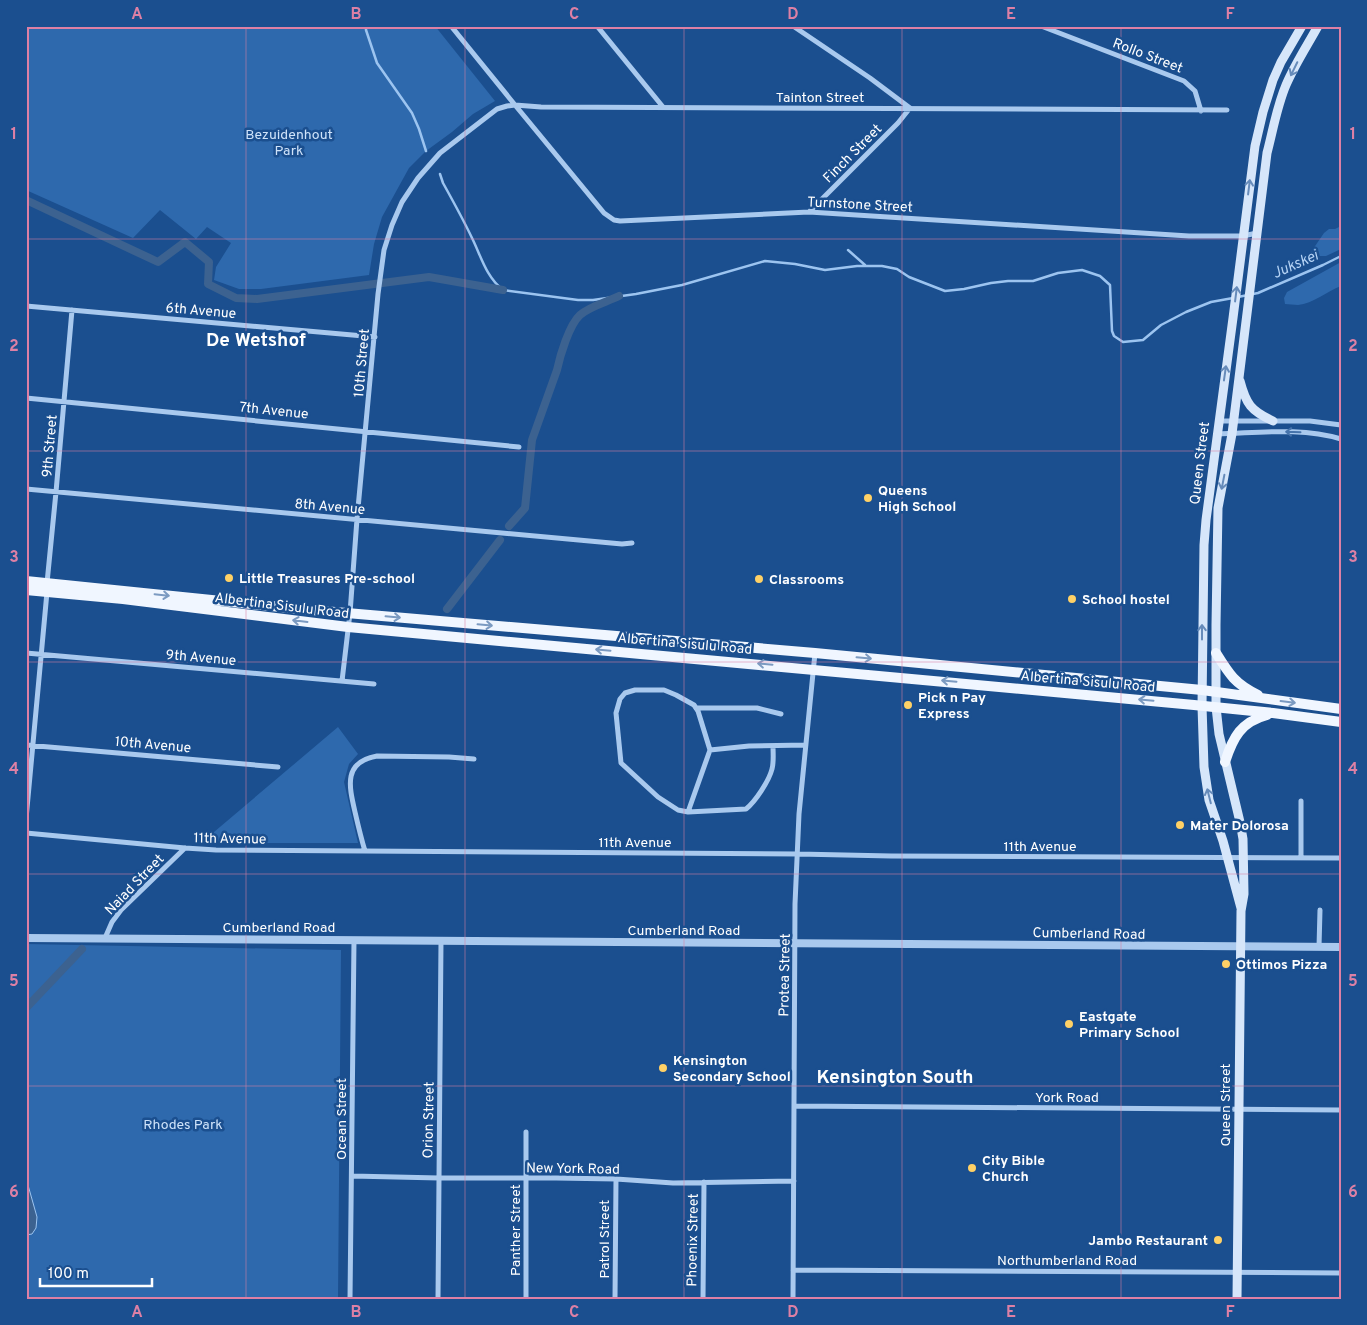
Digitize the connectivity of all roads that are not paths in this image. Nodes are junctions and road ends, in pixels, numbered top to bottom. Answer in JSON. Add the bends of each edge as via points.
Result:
{"nodes":[{"id":1,"x":452,"y":26,"type":"edge"},
{"id":2,"x":597,"y":26,"type":"edge"},
{"id":3,"x":793,"y":26,"type":"edge"},
{"id":4,"x":1041,"y":26,"type":"edge"},
{"id":5,"x":1302,"y":26,"type":"edge"},
{"id":6,"x":1322,"y":26,"type":"edge"},
{"id":7,"x":1315,"y":30,"type":"edge"},
{"id":8,"x":515,"y":105,"type":"junction"},
{"id":9,"x":663,"y":107,"type":"junction"},
{"id":10,"x":910,"y":108,"type":"junction"},
{"id":11,"x":1227,"y":110,"type":"dead end"},
{"id":12,"x":1201,"y":111,"type":"junction"},
{"id":13,"x":809,"y":212,"type":"junction"},
{"id":14,"x":1257,"y":233,"type":"junction"},
{"id":15,"x":1242,"y":236,"type":"junction"},
{"id":16,"x":26,"y":306,"type":"edge"},
{"id":17,"x":72,"y":310,"type":"junction"},
{"id":18,"x":375,"y":337,"type":"junction"},
{"id":19,"x":1239,"y":376,"type":"junction"},
{"id":20,"x":26,"y":398,"type":"edge"},
{"id":21,"x":65,"y":401,"type":"junction"},
{"id":22,"x":1219,"y":421,"type":"junction"},
{"id":23,"x":1234,"y":421,"type":"junction"},
{"id":24,"x":1273,"y":421,"type":"junction"},
{"id":25,"x":1341,"y":425,"type":"edge"},
{"id":26,"x":366,"y":430,"type":"junction"},
{"id":27,"x":1217,"y":434,"type":"junction"},
{"id":28,"x":1232,"y":434,"type":"junction"},
{"id":29,"x":1341,"y":439,"type":"edge"},
{"id":30,"x":519,"y":447,"type":"dead end"},
{"id":31,"x":26,"y":489,"type":"edge"},
{"id":32,"x":56,"y":492,"type":"junction"},
{"id":33,"x":357,"y":519,"type":"junction"},
{"id":34,"x":632,"y":543,"type":"dead end"},
{"id":35,"x":26,"y":582,"type":"edge"},
{"id":36,"x":47,"y":588,"type":"junction"},
{"id":37,"x":26,"y":590,"type":"edge"},
{"id":38,"x":350,"y":613,"type":"junction"},
{"id":39,"x":348,"y":627,"type":"junction"},
{"id":40,"x":26,"y":653,"type":"edge"},
{"id":41,"x":815,"y":653,"type":"junction"},
{"id":42,"x":1216,"y":653,"type":"junction"},
{"id":43,"x":41,"y":654,"type":"junction"},
{"id":44,"x":814,"y":669,"type":"junction"},
{"id":45,"x":342,"y":682,"type":"junction"},
{"id":46,"x":374,"y":684,"type":"dead end"},
{"id":47,"x":1202,"y":690,"type":"junction"},
{"id":48,"x":1215,"y":691,"type":"junction"},
{"id":49,"x":1267,"y":700,"type":"junction"},
{"id":50,"x":1202,"y":706,"type":"junction"},
{"id":51,"x":1216,"y":707,"type":"junction"},
{"id":52,"x":696,"y":708,"type":"junction"},
{"id":53,"x":1341,"y":709,"type":"edge"},
{"id":54,"x":1273,"y":713,"type":"junction"},
{"id":55,"x":781,"y":714,"type":"dead end"},
{"id":56,"x":1341,"y":722,"type":"edge"},
{"id":57,"x":26,"y":744,"type":"edge"},
{"id":58,"x":34,"y":745,"type":"junction"},
{"id":59,"x":806,"y":745,"type":"junction"},
{"id":60,"x":773,"y":746,"type":"junction"},
{"id":61,"x":710,"y":750,"type":"junction"},
{"id":62,"x":474,"y":759,"type":"dead end"},
{"id":63,"x":1225,"y":762,"type":"junction"},
{"id":64,"x":278,"y":767,"type":"dead end"},
{"id":65,"x":1301,"y":801,"type":"dead end"},
{"id":66,"x":688,"y":812,"type":"junction"},
{"id":67,"x":26,"y":819,"type":"edge"},
{"id":68,"x":26,"y":833,"type":"edge"},
{"id":69,"x":185,"y":848,"type":"junction"},
{"id":70,"x":364,"y":851,"type":"junction"},
{"id":71,"x":798,"y":854,"type":"junction"},
{"id":72,"x":1244,"y":857,"type":"junction"},
{"id":73,"x":1228,"y":858,"type":"junction"},
{"id":74,"x":1301,"y":858,"type":"junction"},
{"id":75,"x":1341,"y":858,"type":"edge"},
{"id":76,"x":1241,"y":910,"type":"junction"},
{"id":77,"x":1320,"y":910,"type":"dead end"},
{"id":78,"x":26,"y":938,"type":"edge"},
{"id":79,"x":104,"y":938,"type":"junction"},
{"id":80,"x":354,"y":940,"type":"junction"},
{"id":81,"x":441,"y":941,"type":"junction"},
{"id":82,"x":796,"y":942,"type":"junction"},
{"id":83,"x":1241,"y":947,"type":"junction"},
{"id":84,"x":1319,"y":947,"type":"junction"},
{"id":85,"x":1341,"y":947,"type":"edge"},
{"id":86,"x":794,"y":1106,"type":"junction"},
{"id":87,"x":1239,"y":1109,"type":"junction"},
{"id":88,"x":1341,"y":1110,"type":"edge"},
{"id":89,"x":526,"y":1132,"type":"dead end"},
{"id":90,"x":352,"y":1176,"type":"junction"},
{"id":91,"x":439,"y":1178,"type":"junction"},
{"id":92,"x":527,"y":1178,"type":"junction"},
{"id":93,"x":616,"y":1179,"type":"junction"},
{"id":94,"x":794,"y":1181,"type":"junction"},
{"id":95,"x":704,"y":1182,"type":"junction"},
{"id":96,"x":793,"y":1270,"type":"junction"},
{"id":97,"x":1237,"y":1272,"type":"junction"},
{"id":98,"x":1341,"y":1273,"type":"edge"},
{"id":99,"x":350,"y":1299,"type":"edge"},
{"id":100,"x":438,"y":1299,"type":"edge"},
{"id":101,"x":526,"y":1299,"type":"edge"},
{"id":102,"x":615,"y":1299,"type":"edge"},
{"id":103,"x":703,"y":1299,"type":"edge"},
{"id":104,"x":792,"y":1299,"type":"edge"},
{"id":105,"x":1237,"y":1299,"type":"edge"}],
"edges":[{"from":1,"to":8,"type":"street"},
{"from":2,"to":9,"type":"street"},
{"from":3,"to":10,"type":"street"},
{"from":4,"to":12,"type":"street","name":"Rollo Street","via":[[1184,81],[1195,91]]},
{"from":15,"to":5,"type":"main road","name":"Queen Street","one_way":true,"via":[[1262,112],[1281,62]]},
{"from":6,"to":7,"type":"main road","name":"Queen Street"},
{"from":7,"to":14,"type":"main road","name":"Queen Street","one_way":true,"via":[[1281,98],[1267,153]]},
{"from":8,"to":9,"type":"street","name":"Tainton Street"},
{"from":8,"to":13,"type":"street","name":"Turnstone Street","via":[[604,213],[614,220]]},
{"from":8,"to":18,"type":"street","name":"10th Street","via":[[497,109],[440,154],[402,202],[384,250]]},
{"from":9,"to":10,"type":"street","name":"Tainton Street"},
{"from":10,"to":12,"type":"street","name":"Tainton Street"},
{"from":10,"to":13,"type":"street","name":"Finch Street"},
{"from":11,"to":12,"type":"street","name":"Tainton Street"},
{"from":13,"to":15,"type":"street","name":"Turnstone Street","via":[[1189,236]]},
{"from":14,"to":15,"type":"street","name":"Turnstone Street"},
{"from":14,"to":19,"type":"main road","name":"Queen Street"},
{"from":22,"to":15,"type":"main road","name":"Queen Street","one_way":true},
{"from":16,"to":17,"type":"street","name":"6th Avenue"},
{"from":17,"to":18,"type":"street","name":"6th Avenue"},
{"from":17,"to":21,"type":"street","name":"9th Street"},
{"from":18,"to":26,"type":"street","name":"10th Street"},
{"from":19,"to":23,"type":"main road","name":"Queen Street"},
{"from":19,"to":24,"type":"main road","via":[[1251,407]]},
{"from":20,"to":21,"type":"street","name":"7th Avenue"},
{"from":21,"to":26,"type":"street","name":"7th Avenue"},
{"from":21,"to":32,"type":"street","name":"9th Street"},
{"from":22,"to":23,"type":"street"},
{"from":22,"to":27,"type":"main road","name":"Queen Street"},
{"from":23,"to":24,"type":"street"},
{"from":23,"to":28,"type":"main road","name":"Queen Street"},
{"from":24,"to":25,"type":"street","via":[[1316,421]]},
{"from":26,"to":30,"type":"street","name":"7th Avenue"},
{"from":26,"to":33,"type":"street","name":"10th Street"},
{"from":27,"to":28,"type":"street"},
{"from":47,"to":27,"type":"main road","name":"Queen Street","one_way":true,"via":[[1204,545]]},
{"from":29,"to":28,"type":"street","one_way":true,"via":[[1317,433],[1273,431]]},
{"from":28,"to":42,"type":"main road","name":"Queen Street","one_way":true,"via":[[1217,515]]},
{"from":31,"to":32,"type":"street","name":"8th Avenue"},
{"from":32,"to":33,"type":"street","name":"8th Avenue"},
{"from":32,"to":36,"type":"street","name":"9th Street"},
{"from":33,"to":34,"type":"street","name":"8th Avenue"},
{"from":33,"to":38,"type":"street","name":"10th Street"},
{"from":35,"to":36,"type":"main road","name":"Albertina Sisulu Road"},
{"from":36,"to":37,"type":"main road","name":"Albertina Sisulu Road"},
{"from":36,"to":38,"type":"main road","name":"Albertina Sisulu Road","one_way":true},
{"from":39,"to":36,"type":"main road","name":"Albertina Sisulu Road","one_way":true},
{"from":36,"to":43,"type":"street","name":"9th Street"},
{"from":38,"to":39,"type":"street","name":"10th Street"},
{"from":38,"to":41,"type":"main road","name":"Albertina Sisulu Road","one_way":true},
{"from":44,"to":39,"type":"main road","name":"Albertina Sisulu Road","one_way":true},
{"from":39,"to":45,"type":"street","name":"10th Street"},
{"from":40,"to":43,"type":"street","name":"9th Avenue"},
{"from":41,"to":44,"type":"street","name":"Protea Street"},
{"from":41,"to":47,"type":"main road","name":"Albertina Sisulu Road","one_way":true},
{"from":42,"to":48,"type":"main road","name":"Queen Street"},
{"from":42,"to":49,"type":"main road","via":[[1238,684]]},
{"from":43,"to":45,"type":"street","name":"9th Avenue"},
{"from":43,"to":58,"type":"street","name":"9th Street"},
{"from":50,"to":44,"type":"main road","name":"Albertina Sisulu Road","one_way":true},
{"from":44,"to":59,"type":"street","name":"Protea Street"},
{"from":45,"to":46,"type":"street","name":"9th Avenue"},
{"from":47,"to":48,"type":"main road","name":"Albertina Sisulu Road"},
{"from":47,"to":50,"type":"main road","name":"Queen Street"},
{"from":48,"to":49,"type":"main road","name":"Albertina Sisulu Road"},
{"from":48,"to":51,"type":"main road","name":"Queen Street"},
{"from":49,"to":53,"type":"main road","name":"Albertina Sisulu Road","one_way":true},
{"from":50,"to":51,"type":"main road","name":"Albertina Sisulu Road"},
{"from":73,"to":50,"type":"main road","name":"Queen Street","one_way":true,"via":[[1206,787]]},
{"from":51,"to":54,"type":"main road","name":"Albertina Sisulu Road"},
{"from":51,"to":63,"type":"main road","name":"Queen Street"},
{"from":52,"to":55,"type":"street","via":[[757,708]]},
{"from":52,"to":61,"type":"street"},
{"from":52,"to":66,"type":"street","via":[[664,690],[635,690],[622,696],[616,713],[622,763],[658,796],[678,810]]},
{"from":54,"to":56,"type":"main road","name":"Albertina Sisulu Road"},
{"from":54,"to":63,"type":"main road","via":[[1243,727],[1234,739]]},
{"from":57,"to":58,"type":"street","name":"10th Avenue"},
{"from":58,"to":64,"type":"street","name":"10th Avenue"},
{"from":58,"to":67,"type":"street","name":"9th Street"},
{"from":59,"to":60,"type":"street"},
{"from":59,"to":71,"type":"street","name":"Protea Street"},
{"from":60,"to":61,"type":"street"},
{"from":60,"to":66,"type":"street","via":[[770,773],[749,807]]},
{"from":61,"to":66,"type":"street"},
{"from":62,"to":70,"type":"street","via":[[377,756],[362,760],[351,775],[349,787]]},
{"from":63,"to":72,"type":"main road","name":"Queen Street","via":[[1240,822]]},
{"from":65,"to":74,"type":"street"},
{"from":68,"to":69,"type":"street","name":"11th Avenue"},
{"from":69,"to":70,"type":"street","name":"11th Avenue"},
{"from":69,"to":79,"type":"street","name":"Naiad Street","via":[[122,910]]},
{"from":70,"to":71,"type":"street","name":"11th Avenue"},
{"from":71,"to":73,"type":"street","name":"11th Avenue"},
{"from":71,"to":82,"type":"street","name":"Protea Street"},
{"from":72,"to":73,"type":"street","name":"11th Avenue"},
{"from":72,"to":74,"type":"street","name":"11th Avenue"},
{"from":72,"to":76,"type":"main road","name":"Queen Street"},
{"from":73,"to":76,"type":"main road","name":"Queen Street"},
{"from":74,"to":75,"type":"street","name":"11th Avenue"},
{"from":76,"to":83,"type":"main road","name":"Queen Street"},
{"from":77,"to":84,"type":"street"},
{"from":78,"to":79,"type":"street","name":"Cumberland Road"},
{"from":79,"to":80,"type":"street","name":"Cumberland Road"},
{"from":80,"to":81,"type":"street","name":"Cumberland Road"},
{"from":80,"to":90,"type":"street","name":"Ocean Street"},
{"from":81,"to":82,"type":"street","name":"Cumberland Road"},
{"from":81,"to":91,"type":"street","name":"Orion Street"},
{"from":82,"to":83,"type":"street","name":"Cumberland Road"},
{"from":82,"to":86,"type":"street","name":"Protea Street"},
{"from":83,"to":84,"type":"street","name":"Cumberland Road"},
{"from":83,"to":87,"type":"main road","name":"Queen Street"},
{"from":84,"to":85,"type":"street","name":"Cumberland Road"},
{"from":86,"to":87,"type":"street","name":"York Road"},
{"from":86,"to":94,"type":"street","name":"Protea Street"},
{"from":87,"to":88,"type":"street","name":"York Road"},
{"from":87,"to":97,"type":"main road","name":"Queen Street"},
{"from":89,"to":92,"type":"street","name":"Panther Street"},
{"from":90,"to":91,"type":"street","name":"New York Road"},
{"from":90,"to":99,"type":"street","name":"Ocean Street"},
{"from":91,"to":92,"type":"street","name":"New York Road"},
{"from":91,"to":100,"type":"street","name":"Orion Street"},
{"from":92,"to":93,"type":"street","name":"New York Road"},
{"from":92,"to":101,"type":"street","name":"Panther Street"},
{"from":93,"to":95,"type":"street","name":"New York Road"},
{"from":93,"to":102,"type":"street","name":"Patrol Street"},
{"from":94,"to":95,"type":"street","name":"New York Road"},
{"from":94,"to":96,"type":"street","name":"Protea Street"},
{"from":95,"to":103,"type":"street","name":"Phoenix Street"},
{"from":96,"to":97,"type":"street","name":"Northumberland Road"},
{"from":96,"to":104,"type":"street","name":"Protea Street"},
{"from":97,"to":98,"type":"street","name":"Northumberland Road"},
{"from":97,"to":105,"type":"main road","name":"Queen Street"}]}
